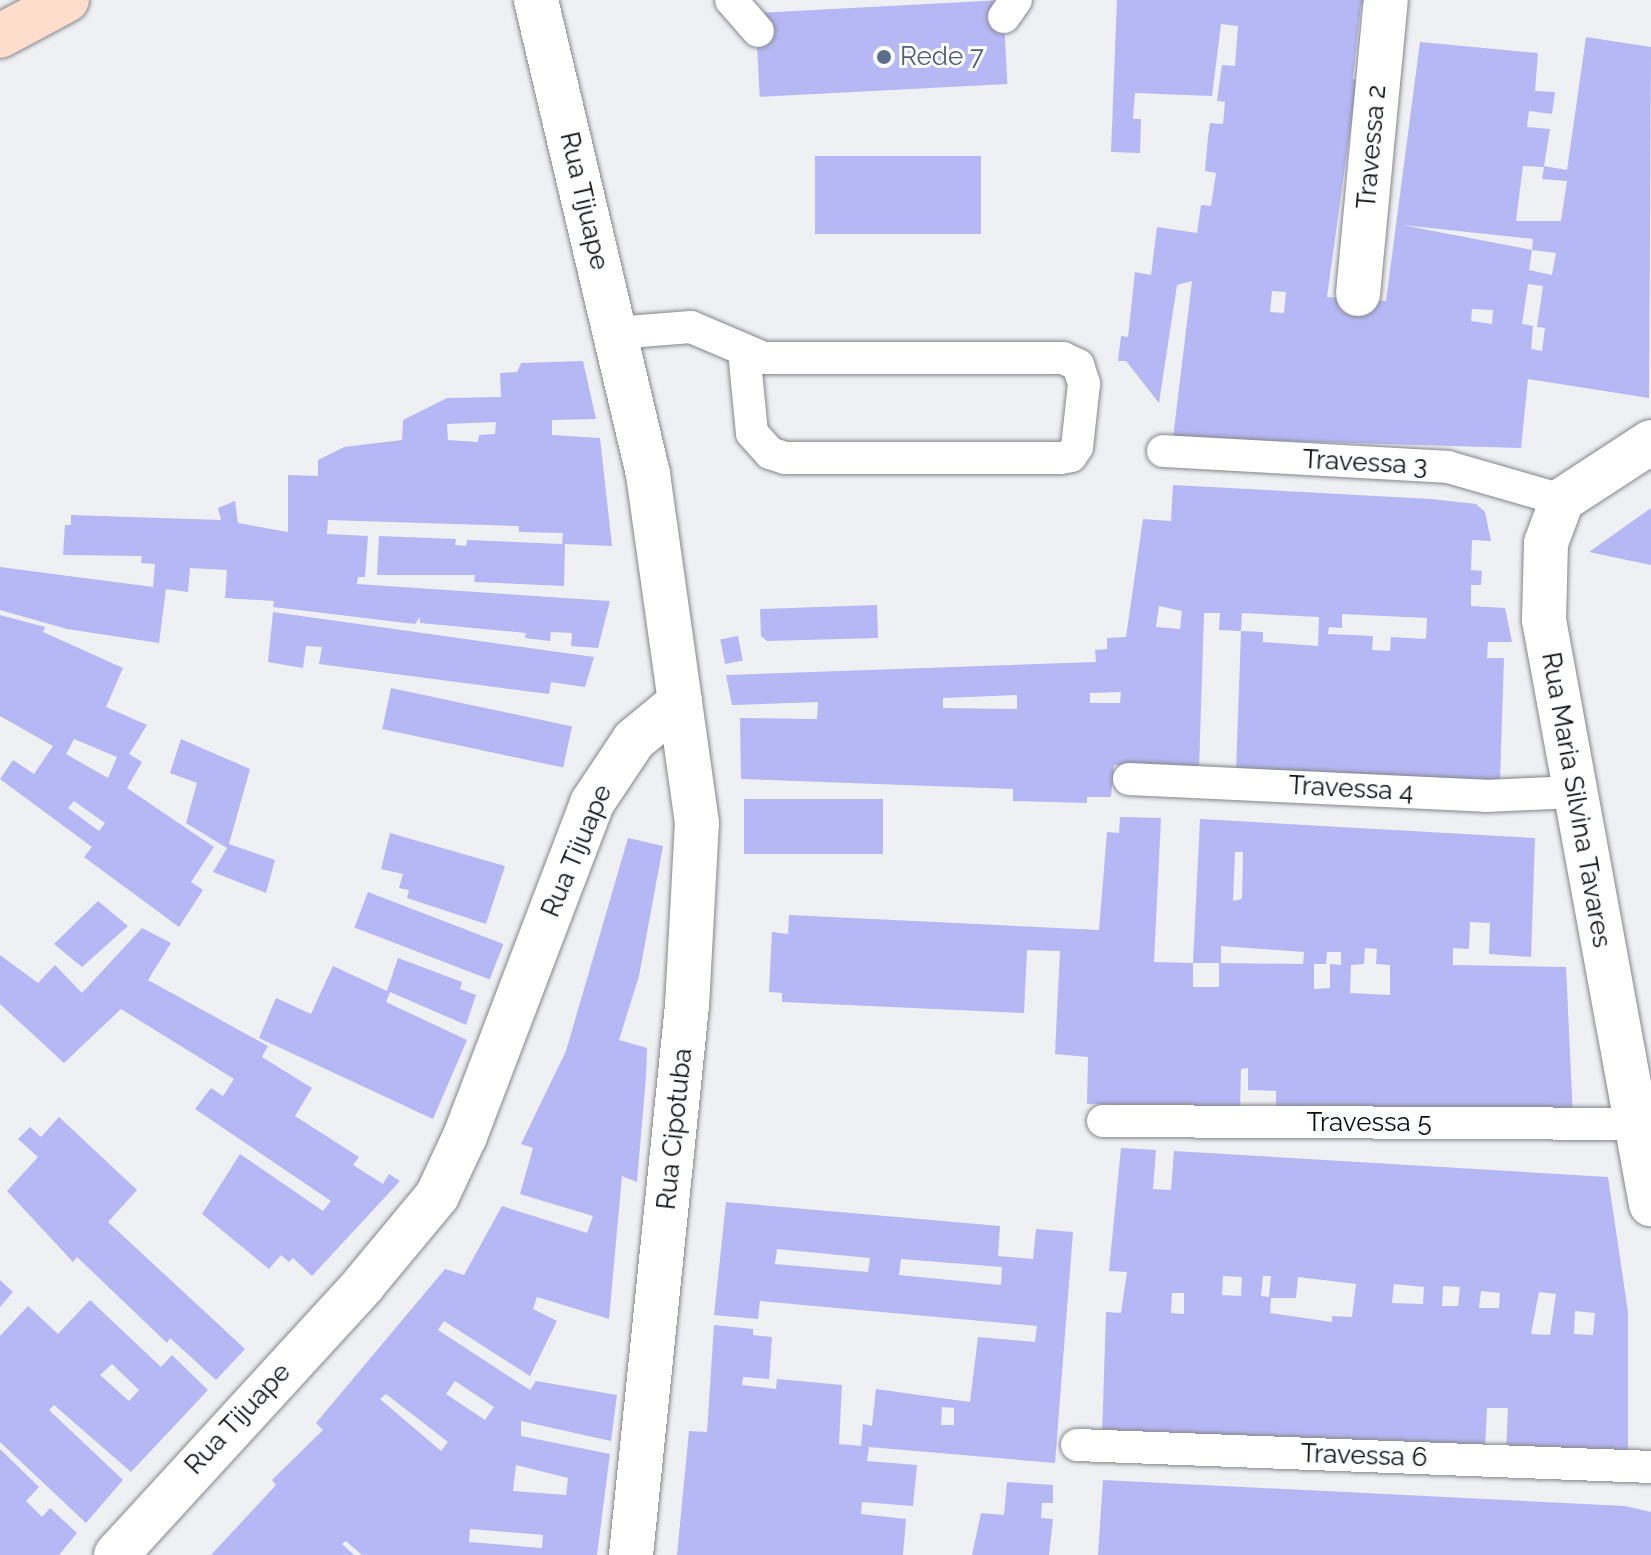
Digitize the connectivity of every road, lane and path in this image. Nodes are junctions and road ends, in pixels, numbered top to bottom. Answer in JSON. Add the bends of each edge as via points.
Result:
{"nodes":[{"id":1,"x":67,"y":0,"type":"edge"},
{"id":2,"x":536,"y":0,"type":"edge"},
{"id":3,"x":731,"y":0,"type":"edge"},
{"id":4,"x":1386,"y":0,"type":"edge"},
{"id":5,"x":758,"y":31,"type":"dead end"},
{"id":6,"x":0,"y":36,"type":"edge"},
{"id":7,"x":1358,"y":294,"type":"dead end"},
{"id":8,"x":615,"y":333,"type":"junction"},
{"id":9,"x":744,"y":351,"type":"junction"},
{"id":10,"x":1651,"y":442,"type":"edge"},
{"id":11,"x":1163,"y":451,"type":"dead end"},
{"id":12,"x":1562,"y":500,"type":"junction"},
{"id":13,"x":680,"y":702,"type":"junction"},
{"id":14,"x":1129,"y":779,"type":"dead end"},
{"id":15,"x":1573,"y":792,"type":"junction"},
{"id":16,"x":1103,"y":1121,"type":"dead end"},
{"id":17,"x":1636,"y":1124,"type":"junction"},
{"id":18,"x":1651,"y":1204,"type":"edge"},
{"id":19,"x":1077,"y":1445,"type":"dead end"},
{"id":20,"x":1651,"y":1467,"type":"edge"},
{"id":21,"x":116,"y":1555,"type":"edge"},
{"id":22,"x":631,"y":1555,"type":"edge"}],
"edges":[{"from":1,"to":6,"type":"main road"},
{"from":2,"to":8,"type":"street","name":"Rua Tijuape"},
{"from":3,"to":5,"type":"lane"},
{"from":4,"to":7,"type":"street","name":"Travessa 2"},
{"from":8,"to":9,"type":"lane","via":[[691,327]]},
{"from":8,"to":13,"type":"street","name":"Rua Tijuape","via":[[648,474]]},
{"from":9,"to":9,"type":"lane","via":[[752,433],[770,453],[785,458],[1060,458],[1071,456],[1077,447],[1084,384],[1078,365],[1063,358],[764,358]]},
{"from":10,"to":12,"type":"street"},
{"from":11,"to":12,"type":"lane","name":"Travessa 3","via":[[1448,467]]},
{"from":12,"to":15,"type":"street","name":"Rua Maria Silvina Tavares","via":[[1546,543],[1544,620]]},
{"from":13,"to":21,"type":"street","name":"Rua Tijuape","via":[[634,740],[592,803],[465,1136],[437,1196],[363,1285]]},
{"from":13,"to":22,"type":"street","name":"Rua Cipotuba","via":[[697,823],[687,1006]]},
{"from":14,"to":15,"type":"lane","name":"Travessa 4","via":[[1486,796]]},
{"from":15,"to":17,"type":"street","name":"Rua Maria Silvina Tavares"},
{"from":16,"to":17,"type":"lane","name":"Travessa 5"},
{"from":17,"to":18,"type":"street","name":"Rua Maria Silvina Tavares"},
{"from":19,"to":20,"type":"lane","name":"Travessa 6"}]}
